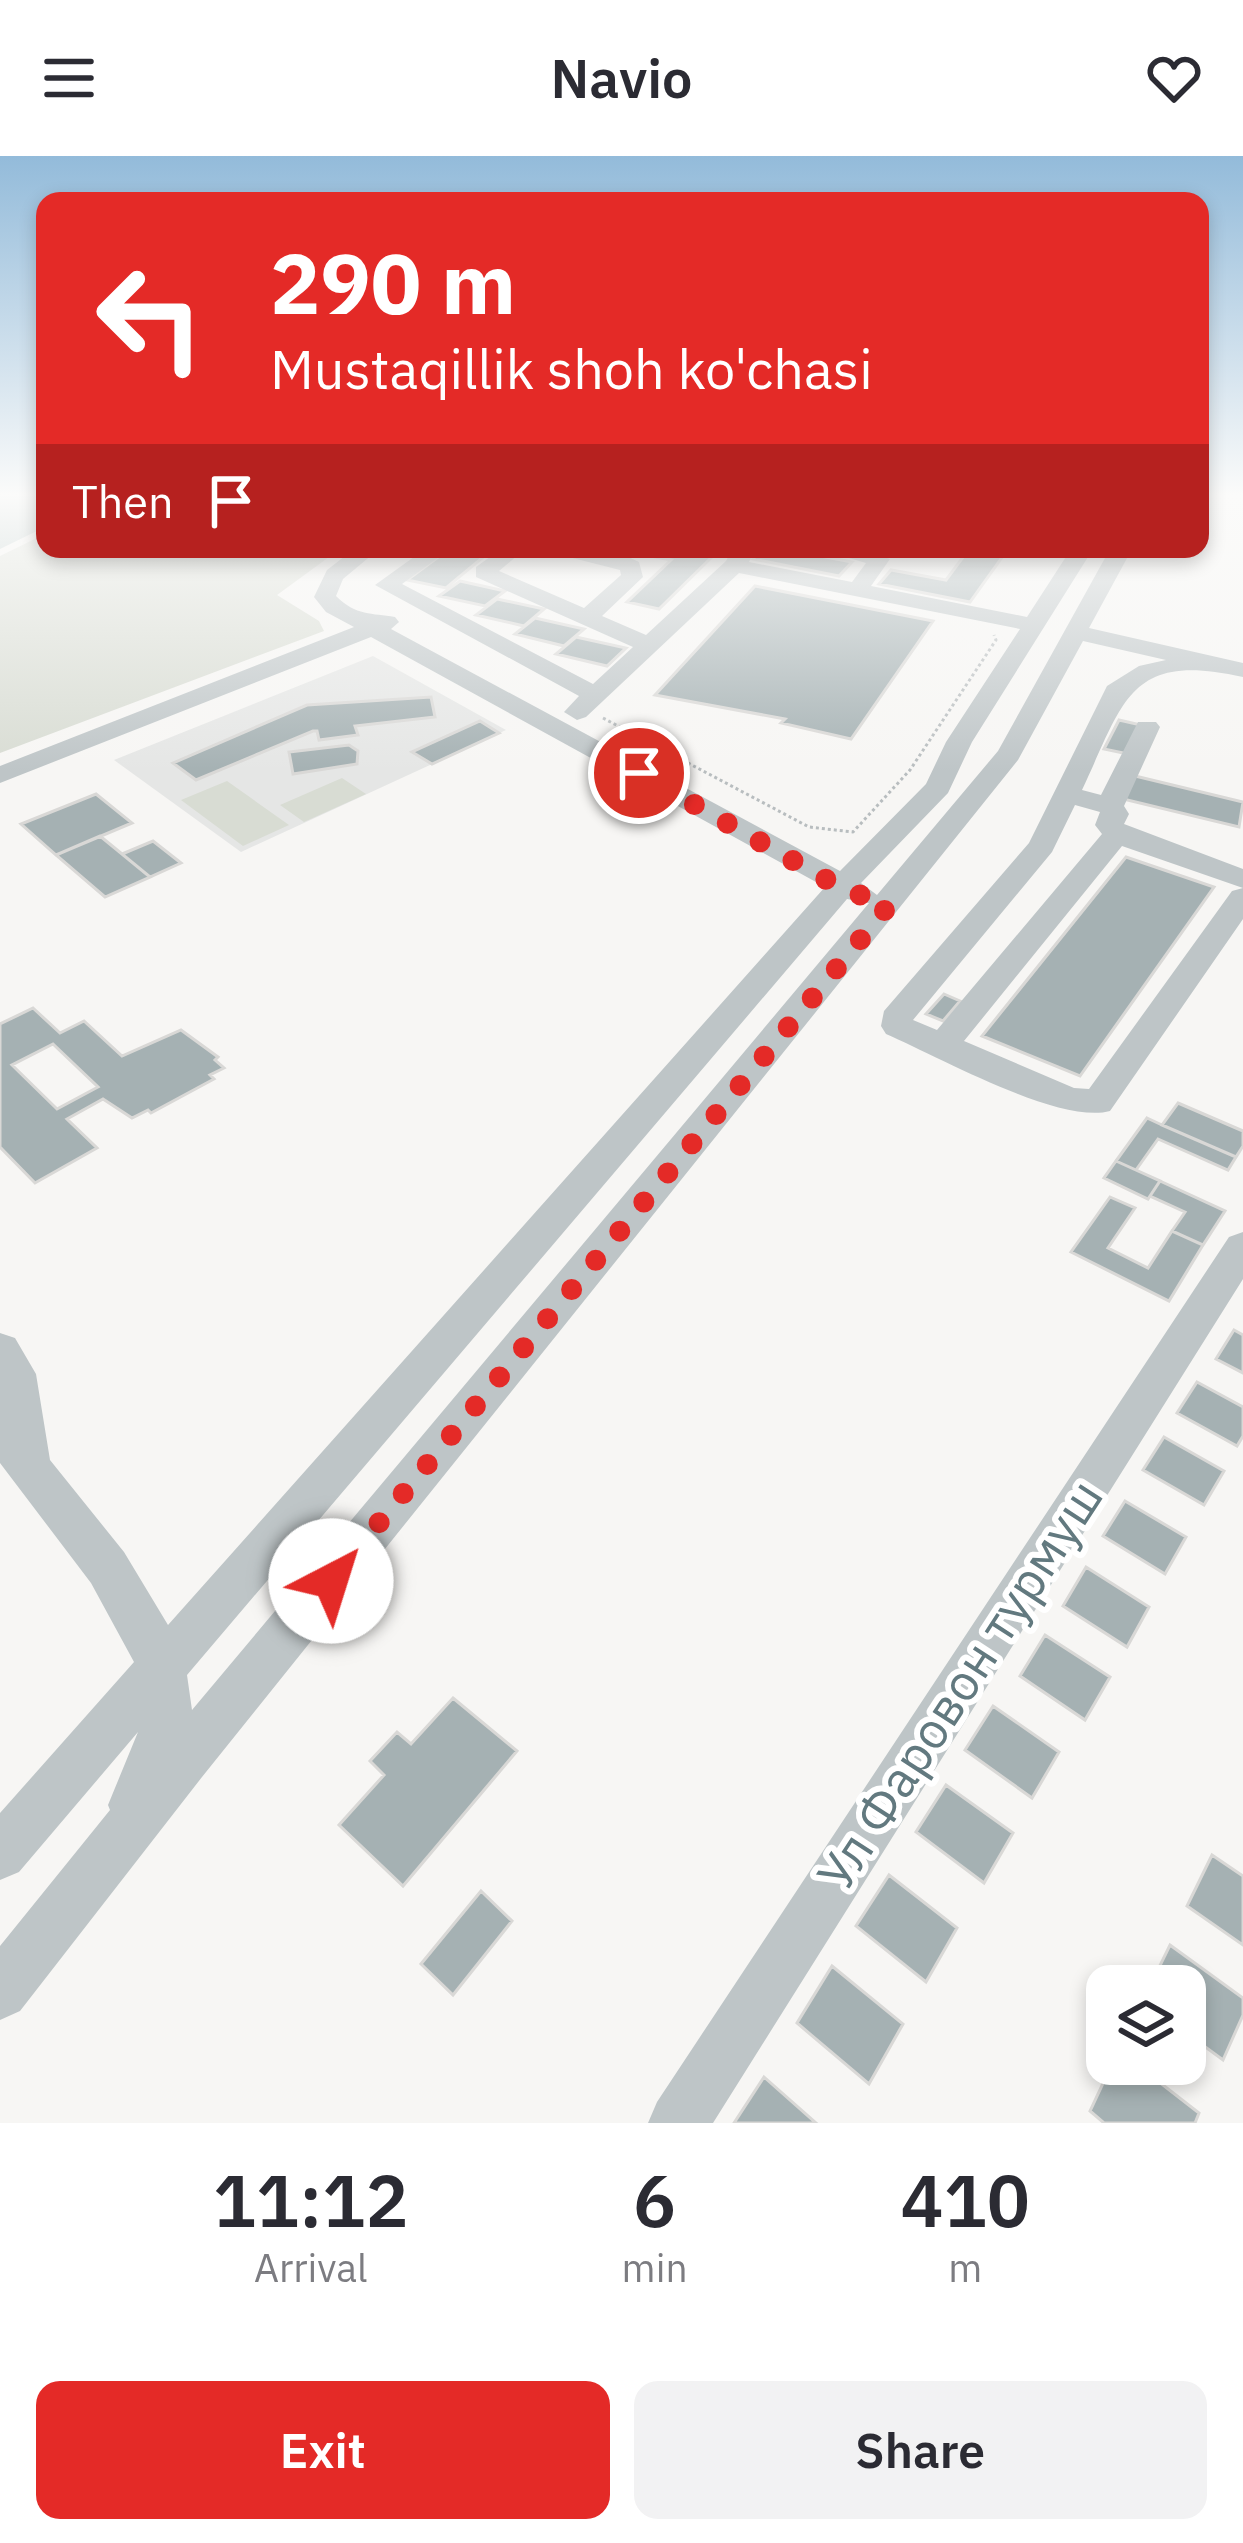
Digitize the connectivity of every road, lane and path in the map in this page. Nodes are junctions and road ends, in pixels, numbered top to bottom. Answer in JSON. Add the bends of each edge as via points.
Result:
{"nodes":[{"id":1,"x":329,"y":588,"type":"edge"},
{"id":2,"x":357,"y":588,"type":"edge"},
{"id":3,"x":391,"y":588,"type":"edge"},
{"id":4,"x":520,"y":588,"type":"edge"},
{"id":5,"x":620,"y":588,"type":"edge"},
{"id":6,"x":706,"y":588,"type":"edge"},
{"id":7,"x":846,"y":588,"type":"edge"},
{"id":8,"x":858,"y":588,"type":"edge"},
{"id":9,"x":1058,"y":588,"type":"edge"},
{"id":10,"x":1102,"y":588,"type":"edge"},
{"id":11,"x":856,"y":591,"type":"junction"},
{"id":12,"x":587,"y":617,"type":"junction"},
{"id":13,"x":999,"y":618,"type":"junction"},
{"id":14,"x":376,"y":624,"type":"junction"},
{"id":15,"x":1035,"y":625,"type":"junction"},
{"id":16,"x":1079,"y":633,"type":"junction"},
{"id":17,"x":649,"y":645,"type":"junction"},
{"id":18,"x":1200,"y":659,"type":"junction"},
{"id":19,"x":1243,"y":670,"type":"edge"},
{"id":20,"x":584,"y":705,"type":"junction"},
{"id":21,"x":1147,"y":727,"type":"dead end"},
{"id":22,"x":0,"y":759,"type":"edge"},
{"id":23,"x":0,"y":775,"type":"edge"},
{"id":24,"x":1070,"y":795,"type":"junction"},
{"id":25,"x":1114,"y":820,"type":"junction"},
{"id":26,"x":893,"y":833,"type":"junction"},
{"id":27,"x":927,"y":857,"type":"junction"},
{"id":28,"x":1243,"y":878,"type":"edge"},
{"id":29,"x":849,"y":881,"type":"junction"},
{"id":30,"x":1243,"y":897,"type":"edge"},
{"id":31,"x":889,"y":905,"type":"junction"},
{"id":32,"x":942,"y":1046,"type":"junction"},
{"id":33,"x":1242,"y":1252,"type":"edge"},
{"id":34,"x":0,"y":1350,"type":"edge"},
{"id":35,"x":0,"y":1430,"type":"edge"},
{"id":36,"x":29,"y":1469,"type":"junction"},
{"id":37,"x":163,"y":1664,"type":"junction"},
{"id":38,"x":123,"y":1836,"type":"junction"},
{"id":39,"x":0,"y":1853,"type":"edge"},
{"id":40,"x":0,"y":1991,"type":"edge"},
{"id":41,"x":678,"y":2123,"type":"edge"}],
"edges":[{"from":1,"to":14,"type":"street","via":[[326,597]]},
{"from":2,"to":14,"type":"street"},
{"from":3,"to":20,"type":"street"},
{"from":4,"to":12,"type":"street"},
{"from":5,"to":12,"type":"street"},
{"from":6,"to":17,"type":"street"},
{"from":7,"to":11,"type":"street"},
{"from":8,"to":11,"type":"street"},
{"from":9,"to":15,"type":"street"},
{"from":10,"to":16,"type":"street"},
{"from":11,"to":13,"type":"street"},
{"from":12,"to":17,"type":"street"},
{"from":13,"to":15,"type":"street"},
{"from":13,"to":20,"type":"path","via":[[996,640],[910,770],[853,832],[808,827]]},
{"from":14,"to":20,"type":"street"},
{"from":14,"to":22,"type":"street"},
{"from":14,"to":23,"type":"street"},
{"from":14,"to":29,"type":"street"},
{"from":15,"to":26,"type":"street","via":[[938,787]]},
{"from":16,"to":18,"type":"street"},
{"from":16,"to":27,"type":"street","via":[[1009,754]]},
{"from":17,"to":20,"type":"street"},
{"from":18,"to":19,"type":"street"},
{"from":18,"to":24,"type":"street","via":[[1148,671],[1116,691]]},
{"from":20,"to":29,"type":"street"},
{"from":21,"to":25,"type":"street"},
{"from":24,"to":25,"type":"street"},
{"from":24,"to":32,"type":"street","via":[[1042,846],[896,1019],[906,1032]]},
{"from":25,"to":28,"type":"street"},
{"from":25,"to":32,"type":"street"},
{"from":26,"to":27,"type":"street","via":[[902,852]]},
{"from":26,"to":29,"type":"street"},
{"from":27,"to":31,"type":"street"},
{"from":29,"to":31,"type":"street"},
{"from":29,"to":37,"type":"street"},
{"from":30,"to":32,"type":"street","via":[[1098,1102],[1069,1100]]},
{"from":31,"to":38,"type":"street"},
{"from":33,"to":41,"type":"street","name":"Ул Фаровон турмуш"},
{"from":34,"to":36,"type":"street","via":[[15,1374]]},
{"from":35,"to":36,"type":"street"},
{"from":36,"to":37,"type":"street","via":[[147,1626]]},
{"from":37,"to":38,"type":"street","via":[[167,1717]]},
{"from":37,"to":39,"type":"street"},
{"from":38,"to":40,"type":"street"}]}
